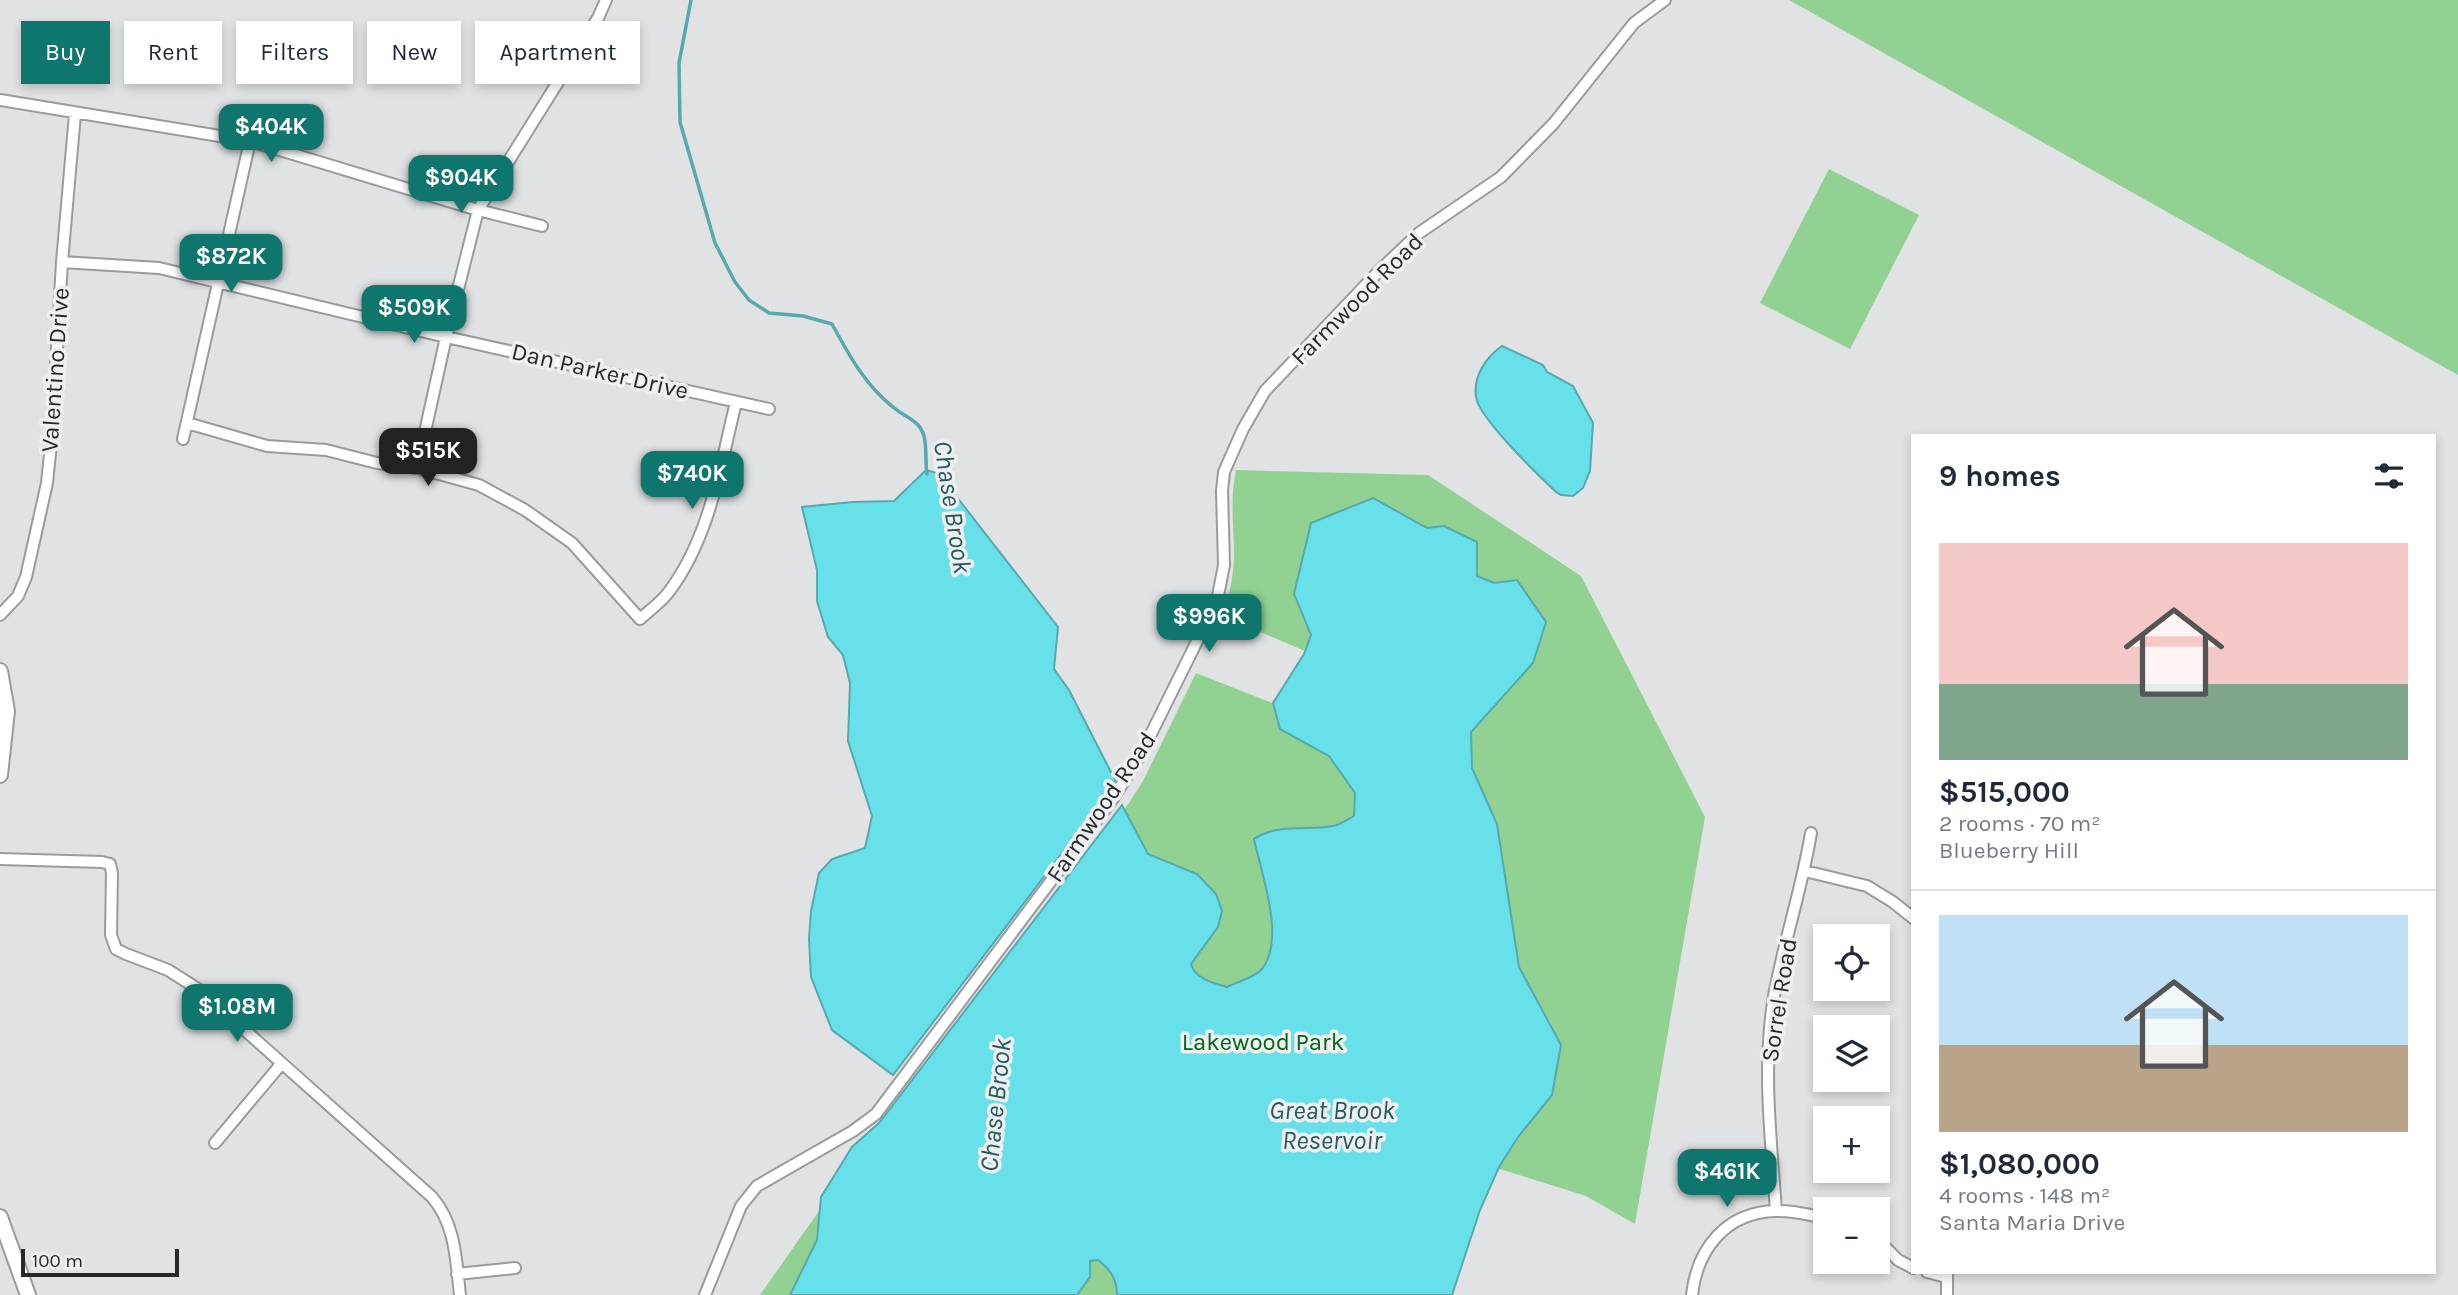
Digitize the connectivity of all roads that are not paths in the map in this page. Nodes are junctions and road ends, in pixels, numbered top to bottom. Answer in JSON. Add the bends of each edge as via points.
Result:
{"nodes":[{"id":1,"x":606,"y":0,"type":"edge"},
{"id":2,"x":1665,"y":0,"type":"edge"},
{"id":3,"x":0,"y":100,"type":"edge"},
{"id":4,"x":75,"y":114,"type":"junction"},
{"id":5,"x":250,"y":141,"type":"junction"},
{"id":6,"x":478,"y":210,"type":"junction"},
{"id":7,"x":542,"y":226,"type":"dead end"},
{"id":8,"x":62,"y":262,"type":"junction"},
{"id":9,"x":218,"y":281,"type":"junction"},
{"id":10,"x":446,"y":337,"type":"junction"},
{"id":11,"x":736,"y":401,"type":"junction"},
{"id":12,"x":769,"y":409,"type":"dead end"},
{"id":13,"x":187,"y":423,"type":"junction"},
{"id":14,"x":183,"y":439,"type":"dead end"},
{"id":15,"x":417,"y":468,"type":"junction"},
{"id":16,"x":0,"y":615,"type":"edge"},
{"id":17,"x":0,"y":671,"type":"edge"},
{"id":18,"x":0,"y":775,"type":"edge"},
{"id":19,"x":1811,"y":833,"type":"dead end"},
{"id":20,"x":0,"y":859,"type":"edge"},
{"id":21,"x":1805,"y":872,"type":"junction"},
{"id":22,"x":1911,"y":916,"type":"edge"},
{"id":23,"x":282,"y":1063,"type":"junction"},
{"id":24,"x":215,"y":1143,"type":"dead end"},
{"id":25,"x":1776,"y":1211,"type":"junction"},
{"id":26,"x":1813,"y":1216,"type":"edge"},
{"id":27,"x":0,"y":1217,"type":"edge"},
{"id":28,"x":1890,"y":1251,"type":"edge"},
{"id":29,"x":1911,"y":1267,"type":"edge"},
{"id":30,"x":515,"y":1268,"type":"dead end"},
{"id":31,"x":457,"y":1273,"type":"junction"},
{"id":32,"x":1947,"y":1275,"type":"edge"},
{"id":33,"x":28,"y":1295,"type":"edge"},
{"id":34,"x":460,"y":1295,"type":"edge"},
{"id":35,"x":705,"y":1295,"type":"edge"},
{"id":36,"x":1692,"y":1295,"type":"edge"},
{"id":37,"x":1947,"y":1295,"type":"edge"}],
"edges":[{"from":1,"to":6,"type":"street"},
{"from":2,"to":35,"type":"street","name":"Farmwood Road","via":[[1634,23],[1555,123],[1501,177],[1419,233],[1265,391],[1224,472],[1224,565],[1217,601],[1142,752],[1114,797],[876,1114],[757,1186],[741,1206]]},
{"from":3,"to":4,"type":"street"},
{"from":4,"to":5,"type":"street"},
{"from":4,"to":8,"type":"street","name":"Valentino Drive"},
{"from":5,"to":6,"type":"street"},
{"from":5,"to":9,"type":"street"},
{"from":6,"to":7,"type":"street"},
{"from":6,"to":10,"type":"street"},
{"from":8,"to":9,"type":"street","name":"Dan Parker Drive","via":[[159,268]]},
{"from":8,"to":16,"type":"street","name":"Valentino Drive","via":[[47,484],[26,577],[18,596]]},
{"from":9,"to":10,"type":"street","name":"Dan Parker Drive"},
{"from":9,"to":13,"type":"street"},
{"from":10,"to":11,"type":"street","name":"Dan Parker Drive"},
{"from":10,"to":15,"type":"street"},
{"from":11,"to":12,"type":"street","name":"Dan Parker Drive"},
{"from":11,"to":15,"type":"street","via":[[711,506],[695,551],[667,594],[640,619],[572,543],[525,510],[479,485]]},
{"from":13,"to":14,"type":"street"},
{"from":13,"to":15,"type":"street","via":[[267,446],[326,450]]},
{"from":17,"to":18,"type":"main road","via":[[7,711]]},
{"from":19,"to":21,"type":"street","name":"Sorrel Road"},
{"from":20,"to":23,"type":"street","via":[[109,863],[111,935],[117,949],[193,985]]},
{"from":21,"to":22,"type":"street","via":[[1867,886]]},
{"from":21,"to":25,"type":"street","name":"Sorrel Road","via":[[1774,997],[1767,1075]]},
{"from":23,"to":24,"type":"street"},
{"from":23,"to":31,"type":"street","via":[[438,1204],[450,1227]]},
{"from":25,"to":26,"type":"street"},
{"from":25,"to":36,"type":"street","via":[[1747,1216],[1707,1247]]},
{"from":27,"to":33,"type":"main road"},
{"from":28,"to":29,"type":"street"},
{"from":30,"to":31,"type":"street"},
{"from":31,"to":34,"type":"street"},
{"from":32,"to":37,"type":"street"}]}
